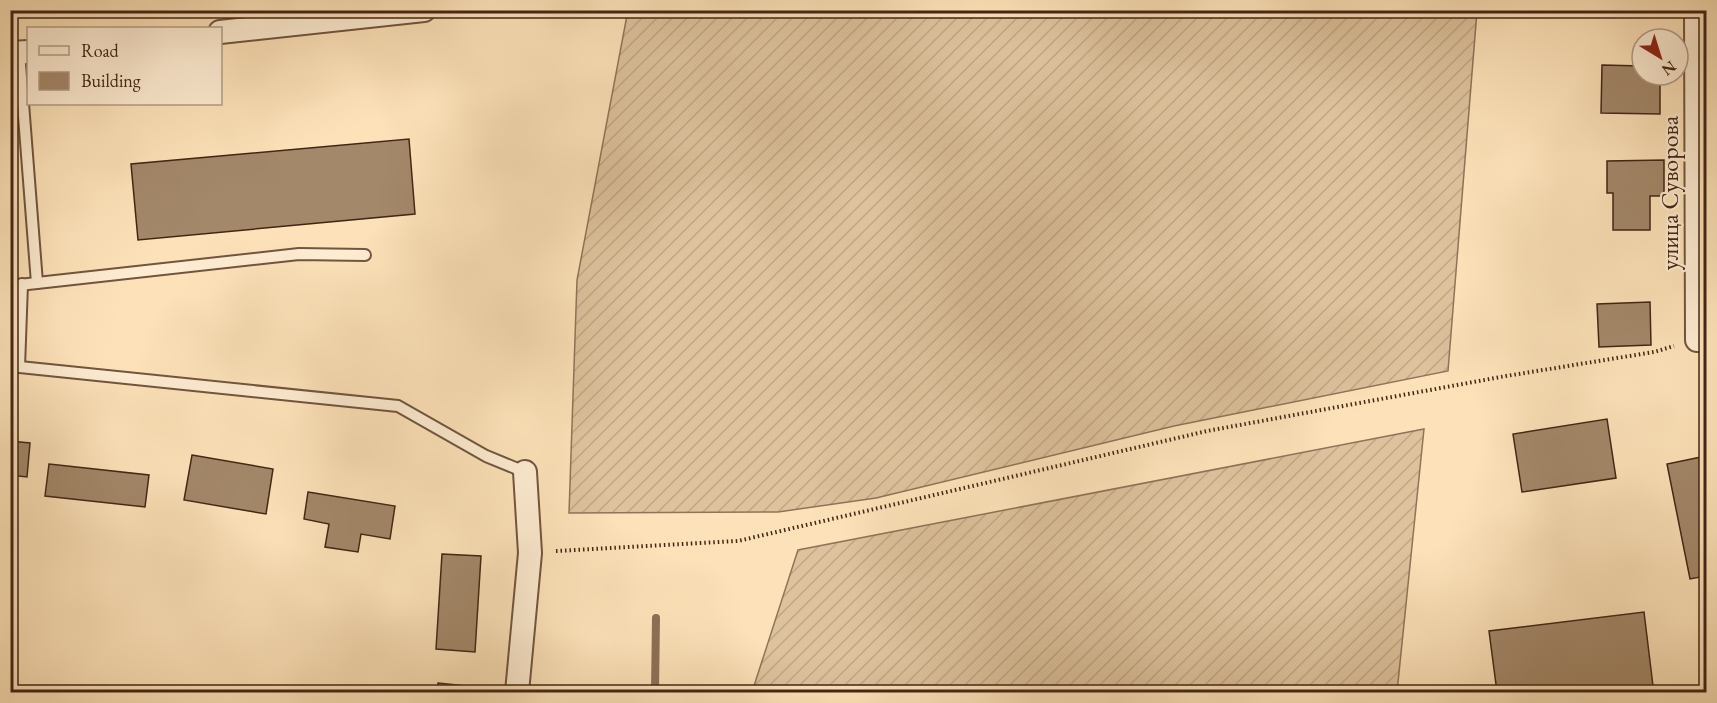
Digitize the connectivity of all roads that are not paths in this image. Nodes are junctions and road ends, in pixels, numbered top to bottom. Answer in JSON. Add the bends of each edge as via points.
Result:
{"nodes":[{"id":1,"x":424,"y":10,"type":"edge"},
{"id":2,"x":1696,"y":10,"type":"edge"},
{"id":3,"x":257,"y":19,"type":"edge"},
{"id":4,"x":222,"y":31,"type":"edge"},
{"id":5,"x":20,"y":52,"type":"edge"},
{"id":6,"x":365,"y":255,"type":"dead end"},
{"id":7,"x":37,"y":283,"type":"junction"},
{"id":8,"x":22,"y":284,"type":"junction"},
{"id":9,"x":10,"y":286,"type":"edge"},
{"id":10,"x":1702,"y":339,"type":"edge"},
{"id":11,"x":15,"y":367,"type":"edge"},
{"id":12,"x":525,"y":472,"type":"joint"},
{"id":13,"x":517,"y":693,"type":"edge"}],
"edges":[{"from":1,"to":3,"type":"street"},
{"from":2,"to":10,"type":"street","name":"улица Суворова"},
{"from":3,"to":4,"type":"street"},
{"from":5,"to":7,"type":"lane"},
{"from":6,"to":7,"type":"lane","via":[[299,254]]},
{"from":7,"to":8,"type":"lane"},
{"from":8,"to":9,"type":"lane"},
{"from":8,"to":11,"type":"lane"},
{"from":11,"to":12,"type":"lane","via":[[398,406],[486,456]]},
{"from":12,"to":13,"type":"street","via":[[530,553]]}]}
